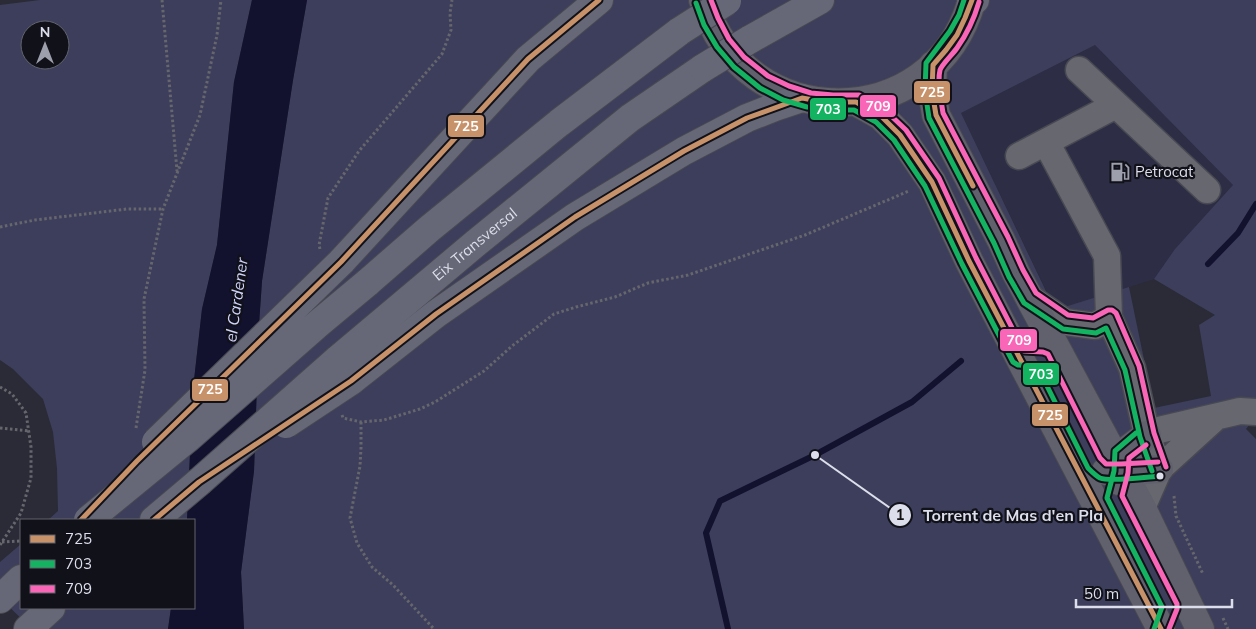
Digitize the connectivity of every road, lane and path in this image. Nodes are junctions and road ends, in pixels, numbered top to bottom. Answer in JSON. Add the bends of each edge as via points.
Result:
{"nodes":[{"id":1,"x":162,"y":0,"type":"edge"},
{"id":2,"x":221,"y":0,"type":"edge"},
{"id":3,"x":599,"y":0,"type":"edge"},
{"id":4,"x":720,"y":0,"type":"edge"},
{"id":5,"x":820,"y":0,"type":"edge"},
{"id":6,"x":973,"y":1,"type":"edge"},
{"id":7,"x":933,"y":65,"type":"junction"},
{"id":8,"x":1079,"y":70,"type":"dead end"},
{"id":9,"x":802,"y":98,"type":"junction"},
{"id":10,"x":856,"y":102,"type":"junction"},
{"id":11,"x":1116,"y":105,"type":"junction"},
{"id":12,"x":1046,"y":142,"type":"junction"},
{"id":13,"x":1019,"y":156,"type":"dead end"},
{"id":14,"x":177,"y":173,"type":"junction"},
{"id":15,"x":932,"y":182,"type":"junction"},
{"id":16,"x":1207,"y":190,"type":"dead end"},
{"id":17,"x":163,"y":209,"type":"junction"},
{"id":18,"x":0,"y":226,"type":"edge"},
{"id":19,"x":1030,"y":298,"type":"junction"},
{"id":20,"x":1109,"y":317,"type":"junction"},
{"id":21,"x":1019,"y":358,"type":"junction"},
{"id":22,"x":344,"y":370,"type":"junction"},
{"id":23,"x":0,"y":387,"type":"edge"},
{"id":24,"x":1256,"y":412,"type":"edge"},
{"id":25,"x":1216,"y":417,"type":"junction"},
{"id":26,"x":0,"y":428,"type":"edge"},
{"id":27,"x":29,"y":431,"type":"junction"},
{"id":28,"x":134,"y":434,"type":"dead end"},
{"id":29,"x":1147,"y":435,"type":"junction"},
{"id":30,"x":1159,"y":469,"type":"junction"},
{"id":31,"x":1121,"y":472,"type":"junction"},
{"id":32,"x":1142,"y":508,"type":"junction"},
{"id":33,"x":82,"y":519,"type":"edge"},
{"id":34,"x":89,"y":519,"type":"edge"},
{"id":35,"x":155,"y":519,"type":"edge"},
{"id":36,"x":20,"y":541,"type":"edge"},
{"id":37,"x":1,"y":544,"type":"edge"},
{"id":38,"x":1204,"y":577,"type":"dead end"},
{"id":39,"x":20,"y":580,"type":"edge"},
{"id":40,"x":0,"y":599,"type":"edge"},
{"id":41,"x":50,"y":609,"type":"edge"},
{"id":42,"x":1210,"y":620,"type":"edge"},
{"id":43,"x":1161,"y":628,"type":"edge"},
{"id":44,"x":28,"y":629,"type":"edge"},
{"id":45,"x":434,"y":629,"type":"edge"},
{"id":46,"x":1228,"y":629,"type":"edge"}],
"edges":[{"from":1,"to":14,"type":"path"},
{"from":2,"to":14,"type":"path","via":[[200,115]]},
{"from":3,"to":33,"type":"highway","bridge":true,"via":[[528,60],[341,262]]},
{"from":4,"to":9,"type":"main road","via":[[710,22],[738,62],[764,82]]},
{"from":4,"to":34,"type":"highway","bridge":true,"via":[[429,229]]},
{"from":5,"to":22,"type":"highway","name":"Eix Transversal","bridge":true,"via":[[703,68],[630,118],[476,244]]},
{"from":6,"to":7,"type":"main road","via":[[958,33]]},
{"from":7,"to":10,"type":"main road","via":[[898,89]]},
{"from":7,"to":19,"type":"main road","via":[[932,91],[936,115]]},
{"from":8,"to":11,"type":"street"},
{"from":9,"to":10,"type":"main road"},
{"from":9,"to":22,"type":"highway","via":[[747,118],[574,216],[436,314]]},
{"from":10,"to":15,"type":"main road","via":[[881,116],[900,134]]},
{"from":11,"to":12,"type":"street"},
{"from":11,"to":16,"type":"street"},
{"from":12,"to":13,"type":"street"},
{"from":12,"to":20,"type":"street","via":[[1107,256]]},
{"from":14,"to":17,"type":"path"},
{"from":15,"to":21,"type":"main road"},
{"from":15,"to":45,"type":"path","via":[[805,235],[688,275],[648,283],[616,297],[554,314],[484,372],[435,402],[384,420],[360,422],[360,466],[350,518],[357,543],[372,566]]},
{"from":17,"to":18,"type":"path","via":[[127,209]]},
{"from":17,"to":28,"type":"path","via":[[144,299],[145,370]]},
{"from":19,"to":20,"type":"street","via":[[1065,322],[1096,326]]},
{"from":19,"to":31,"type":"main road"},
{"from":20,"to":29,"type":"street","via":[[1132,368]]},
{"from":21,"to":31,"type":"main road","via":[[1042,359],[1094,463],[1103,471]]},
{"from":21,"to":43,"type":"main road"},
{"from":22,"to":35,"type":"highway","bridge":true},
{"from":23,"to":27,"type":"path","via":[[12,394],[26,413]]},
{"from":24,"to":25,"type":"street","via":[[1240,411]]},
{"from":25,"to":29,"type":"street"},
{"from":25,"to":30,"type":"street"},
{"from":26,"to":27,"type":"path"},
{"from":27,"to":37,"type":"path","via":[[31,478],[21,513]]},
{"from":29,"to":30,"type":"street"},
{"from":29,"to":31,"type":"main road","via":[[1122,454]]},
{"from":30,"to":31,"type":"main road"},
{"from":30,"to":32,"type":"street"},
{"from":30,"to":38,"type":"path","via":[[1174,492],[1176,516]]},
{"from":31,"to":32,"type":"main road"},
{"from":31,"to":43,"type":"main road","via":[[1114,497],[1170,607]]},
{"from":32,"to":42,"type":"main road"},
{"from":36,"to":37,"type":"path"},
{"from":39,"to":40,"type":"highway"},
{"from":41,"to":44,"type":"highway"},
{"from":42,"to":46,"type":"path"}]}
